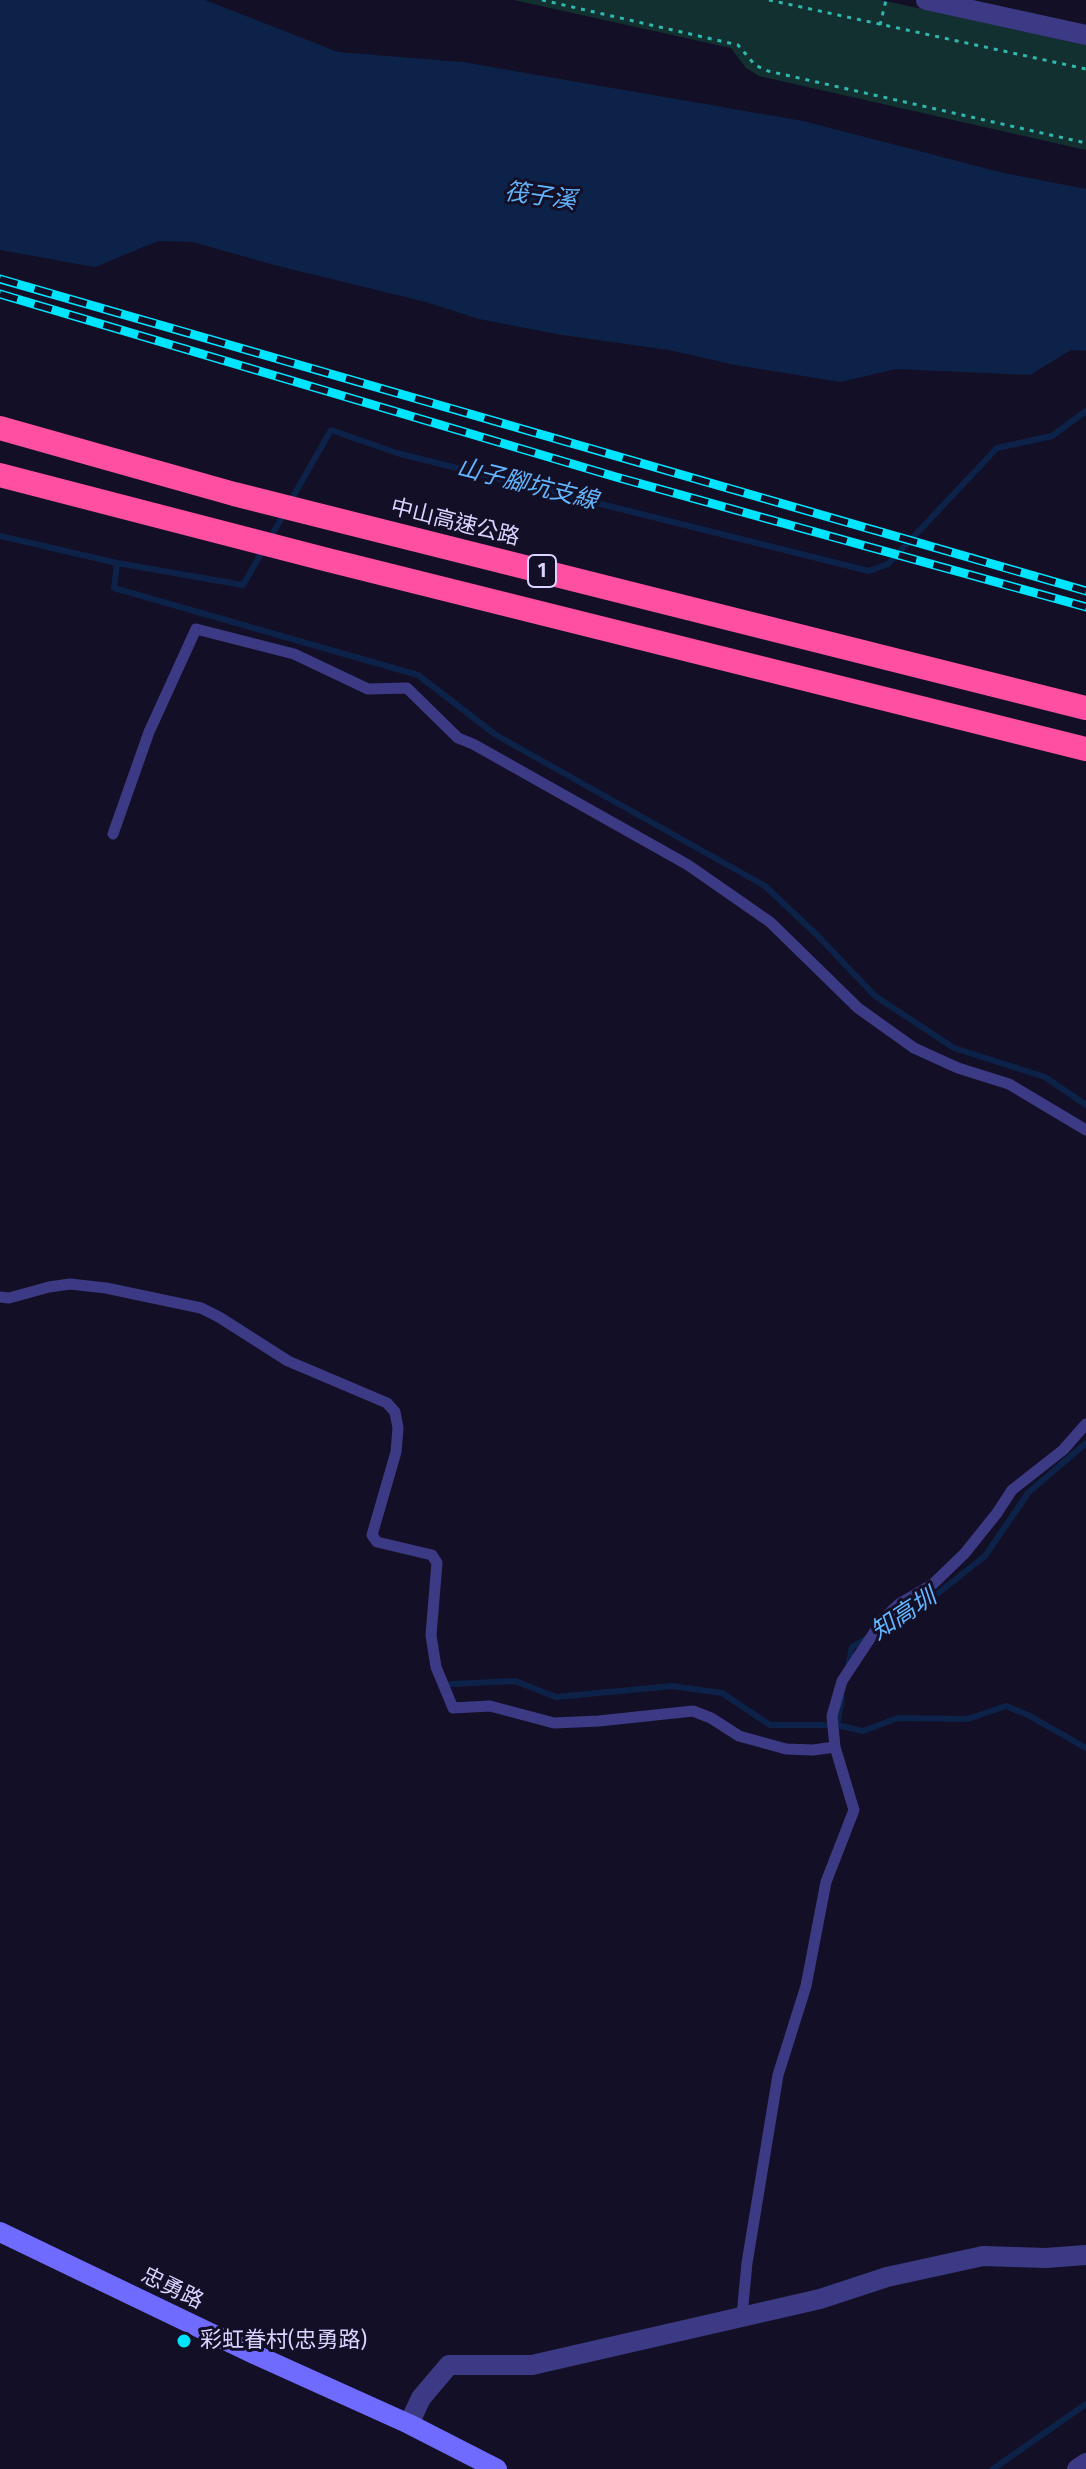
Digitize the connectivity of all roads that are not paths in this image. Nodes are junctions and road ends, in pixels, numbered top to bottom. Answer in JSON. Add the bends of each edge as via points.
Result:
{"nodes":[{"id":1,"x":926,"y":0,"type":"edge"},
{"id":2,"x":1086,"y":35,"type":"edge"},
{"id":3,"x":0,"y":428,"type":"edge"},
{"id":4,"x":0,"y":475,"type":"edge"},
{"id":5,"x":1086,"y":708,"type":"edge"},
{"id":6,"x":1086,"y":749,"type":"edge"},
{"id":7,"x":113,"y":834,"type":"dead end"},
{"id":8,"x":1086,"y":1130,"type":"edge"},
{"id":9,"x":0,"y":1297,"type":"edge"},
{"id":10,"x":1086,"y":1424,"type":"edge"},
{"id":11,"x":835,"y":1747,"type":"junction"},
{"id":12,"x":0,"y":2232,"type":"edge"},
{"id":13,"x":1086,"y":2255,"type":"edge"},
{"id":14,"x":742,"y":2315,"type":"junction"},
{"id":15,"x":409,"y":2424,"type":"junction"},
{"id":16,"x":1086,"y":2463,"type":"edge"},
{"id":17,"x":497,"y":2469,"type":"edge"},
{"id":18,"x":1077,"y":2469,"type":"edge"}],
"edges":[{"from":1,"to":2,"type":"street"},
{"from":3,"to":5,"type":"highway","name":"中山高速公路","number":"1","via":[[250,498]]},
{"from":4,"to":6,"type":"highway","number":"1"},
{"from":7,"to":8,"type":"lane","via":[[149,732],[196,629],[294,654],[368,689],[407,688],[458,738],[688,865],[770,922],[858,1008],[914,1048],[1009,1084]]},
{"from":9,"to":11,"type":"lane","via":[[70,1284],[201,1308],[288,1361],[387,1403],[398,1428],[396,1452],[372,1535],[377,1542],[432,1555],[437,1563],[431,1635],[436,1667],[453,1708],[503,1707],[554,1723],[693,1711],[739,1736],[786,1749]]},
{"from":10,"to":11,"type":"lane","via":[[1063,1450],[1012,1490],[965,1553],[933,1584],[883,1619],[842,1681],[832,1716]]},
{"from":11,"to":14,"type":"lane","via":[[854,1810],[826,1882],[806,1986],[778,2075]]},
{"from":12,"to":15,"type":"main road","name":"忠勇路"},
{"from":13,"to":14,"type":"street","via":[[983,2256]]},
{"from":14,"to":15,"type":"street","via":[[532,2365],[449,2365],[421,2398]]},
{"from":15,"to":17,"type":"main road","name":"忠勇路"},
{"from":16,"to":18,"type":"street"}]}
